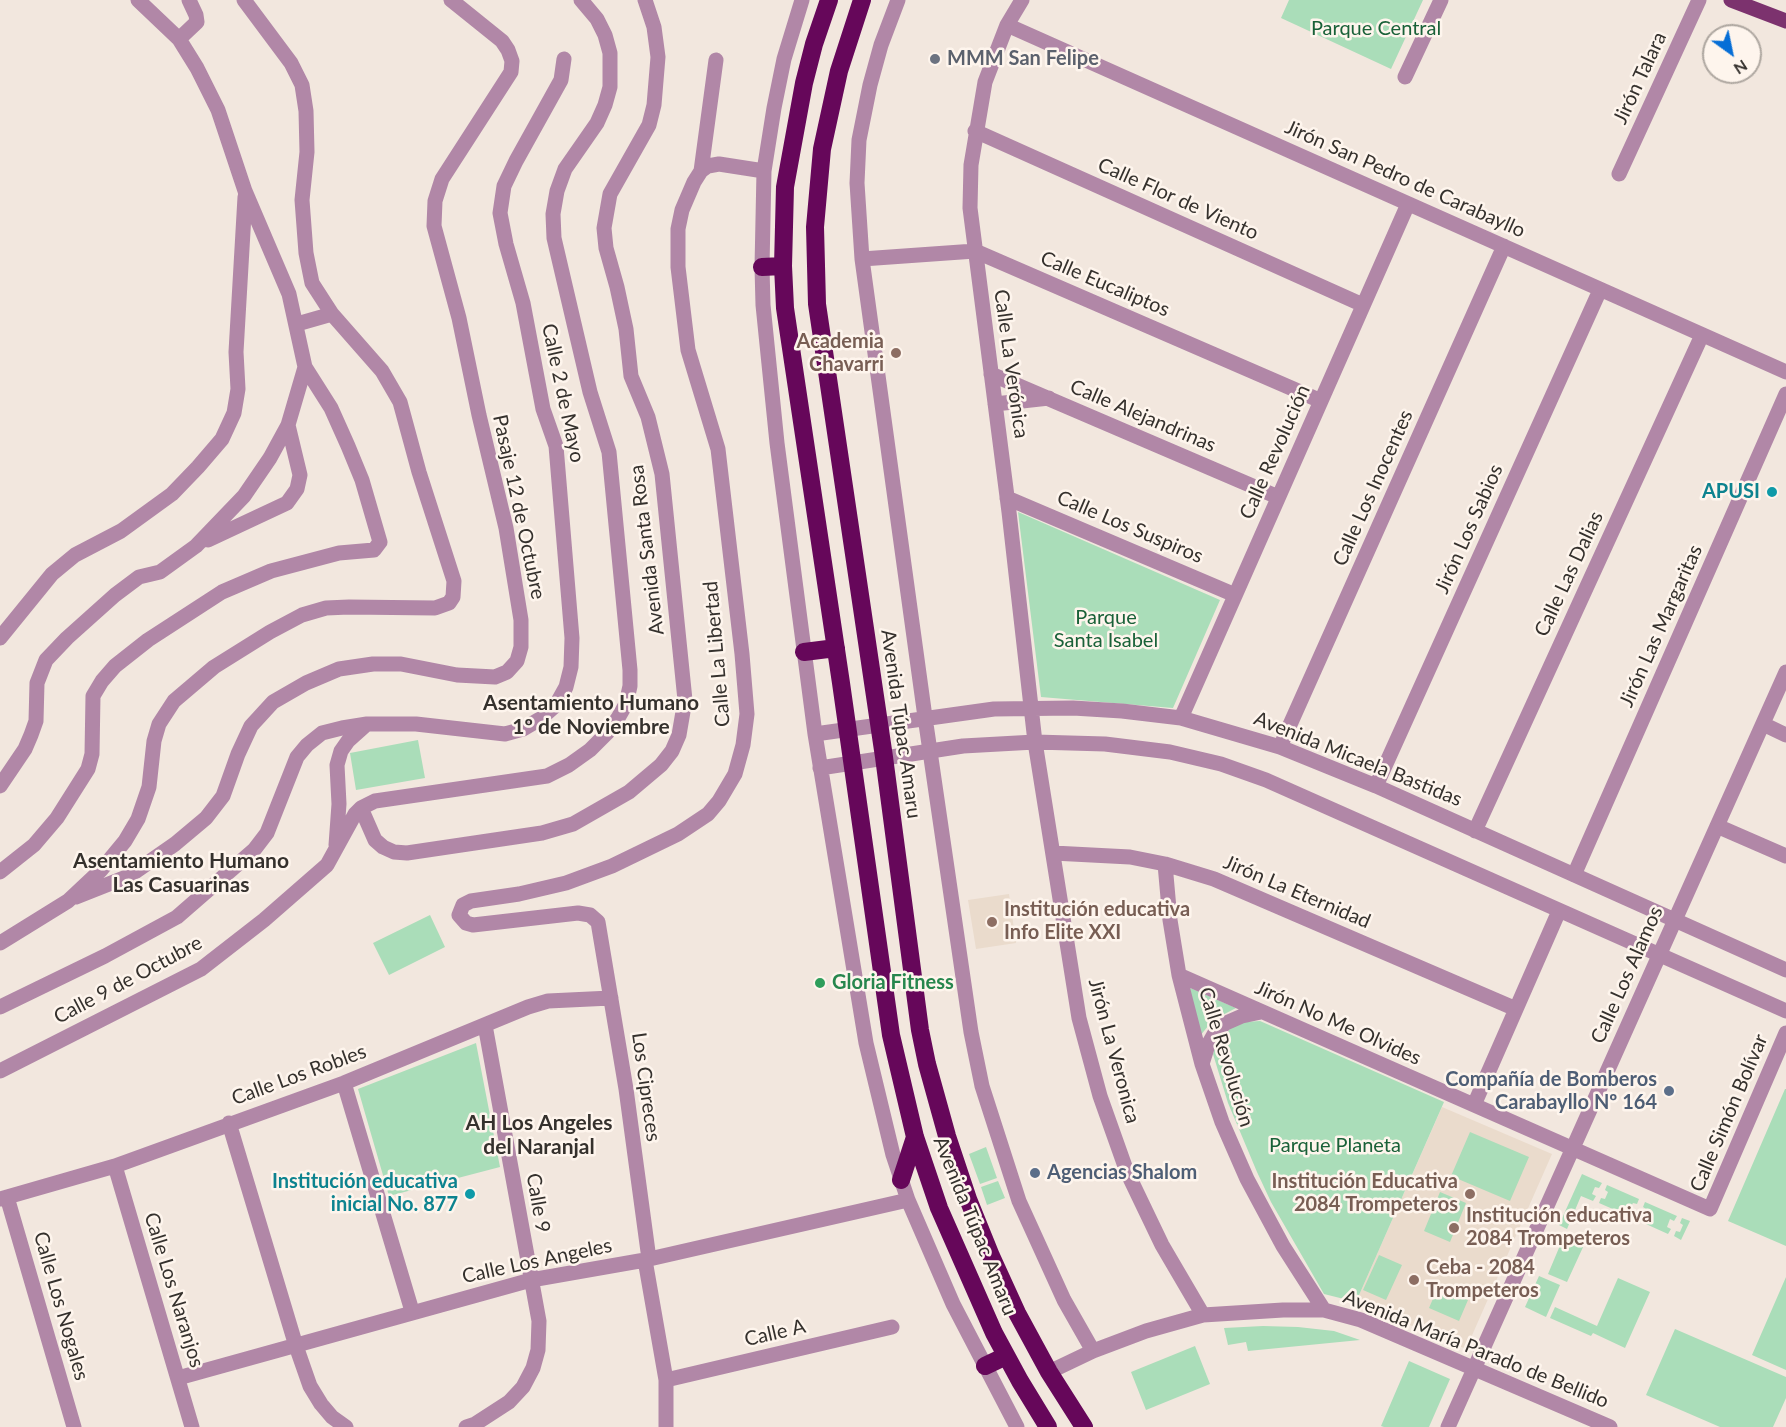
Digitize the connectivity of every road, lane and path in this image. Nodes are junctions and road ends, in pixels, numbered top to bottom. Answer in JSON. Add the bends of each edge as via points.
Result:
{"nodes":[{"id":1,"x":138,"y":0,"type":"edge"},
{"id":2,"x":189,"y":0,"type":"edge"},
{"id":3,"x":244,"y":0,"type":"edge"},
{"id":4,"x":451,"y":0,"type":"edge"},
{"id":5,"x":581,"y":0,"type":"edge"},
{"id":6,"x":645,"y":0,"type":"edge"},
{"id":7,"x":829,"y":0,"type":"edge"},
{"id":8,"x":862,"y":0,"type":"edge"},
{"id":9,"x":898,"y":0,"type":"edge"},
{"id":10,"x":1022,"y":0,"type":"edge"},
{"id":11,"x":1441,"y":0,"type":"edge"},
{"id":12,"x":1698,"y":0,"type":"edge"},
{"id":13,"x":1731,"y":0,"type":"edge"},
{"id":14,"x":797,"y":3,"type":"edge"},
{"id":15,"x":822,"y":20,"type":"junction"},
{"id":16,"x":1786,"y":21,"type":"edge"},
{"id":17,"x":1007,"y":25,"type":"junction"},
{"id":18,"x":179,"y":39,"type":"junction"},
{"id":19,"x":564,"y":59,"type":"dead end"},
{"id":20,"x":716,"y":60,"type":"dead end"},
{"id":21,"x":1405,"y":77,"type":"dead end"},
{"id":22,"x":975,"y":131,"type":"junction"},
{"id":23,"x":701,"y":171,"type":"junction"},
{"id":24,"x":764,"y":171,"type":"junction"},
{"id":25,"x":1619,"y":174,"type":"dead end"},
{"id":26,"x":245,"y":191,"type":"junction"},
{"id":27,"x":1408,"y":204,"type":"junction"},
{"id":28,"x":1504,"y":246,"type":"junction"},
{"id":29,"x":975,"y":251,"type":"junction"},
{"id":30,"x":862,"y":259,"type":"junction"},
{"id":31,"x":783,"y":266,"type":"junction"},
{"id":32,"x":762,"y":267,"type":"junction"},
{"id":33,"x":1600,"y":291,"type":"junction"},
{"id":34,"x":1363,"y":304,"type":"junction"},
{"id":35,"x":332,"y":314,"type":"junction"},
{"id":36,"x":297,"y":324,"type":"junction"},
{"id":37,"x":1701,"y":335,"type":"junction"},
{"id":38,"x":305,"y":367,"type":"junction"},
{"id":39,"x":1786,"y":372,"type":"edge"},
{"id":40,"x":991,"y":374,"type":"junction"},
{"id":41,"x":1786,"y":394,"type":"edge"},
{"id":42,"x":1050,"y":398,"type":"junction"},
{"id":43,"x":1321,"y":400,"type":"junction"},
{"id":44,"x":995,"y":404,"type":"junction"},
{"id":45,"x":288,"y":425,"type":"junction"},
{"id":46,"x":1278,"y":497,"type":"junction"},
{"id":47,"x":1007,"y":498,"type":"junction"},
{"id":48,"x":195,"y":546,"type":"junction"},
{"id":49,"x":1235,"y":596,"type":"junction"},
{"id":50,"x":0,"y":638,"type":"edge"},
{"id":51,"x":836,"y":648,"type":"junction"},
{"id":52,"x":804,"y":651,"type":"junction"},
{"id":53,"x":1786,"y":672,"type":"edge"},
{"id":54,"x":1031,"y":707,"type":"junction"},
{"id":55,"x":925,"y":717,"type":"junction"},
{"id":56,"x":1181,"y":718,"type":"junction"},
{"id":57,"x":367,"y":724,"type":"junction"},
{"id":58,"x":879,"y":724,"type":"junction"},
{"id":59,"x":1763,"y":724,"type":"junction"},
{"id":60,"x":847,"y":729,"type":"junction"},
{"id":61,"x":815,"y":734,"type":"junction"},
{"id":62,"x":1786,"y":735,"type":"edge"},
{"id":63,"x":1035,"y":742,"type":"junction"},
{"id":64,"x":1280,"y":747,"type":"junction"},
{"id":65,"x":931,"y":751,"type":"junction"},
{"id":66,"x":884,"y":758,"type":"junction"},
{"id":67,"x":852,"y":763,"type":"junction"},
{"id":68,"x":820,"y":768,"type":"junction"},
{"id":69,"x":0,"y":786,"type":"edge"},
{"id":70,"x":1376,"y":786,"type":"junction"},
{"id":71,"x":361,"y":808,"type":"junction"},
{"id":72,"x":1717,"y":826,"type":"junction"},
{"id":73,"x":1475,"y":831,"type":"junction"},
{"id":74,"x":336,"y":848,"type":"junction"},
{"id":75,"x":1053,"y":853,"type":"junction"},
{"id":76,"x":1786,"y":856,"type":"edge"},
{"id":77,"x":1165,"y":864,"type":"junction"},
{"id":78,"x":0,"y":872,"type":"edge"},
{"id":79,"x":1575,"y":875,"type":"junction"},
{"id":80,"x":68,"y":901,"type":"junction"},
{"id":81,"x":1559,"y":911,"type":"junction"},
{"id":82,"x":1675,"y":920,"type":"junction"},
{"id":83,"x":598,"y":922,"type":"joint"},
{"id":84,"x":0,"y":943,"type":"edge"},
{"id":85,"x":1660,"y":955,"type":"junction"},
{"id":86,"x":1786,"y":970,"type":"edge"},
{"id":87,"x":1179,"y":975,"type":"junction"},
{"id":88,"x":611,"y":998,"type":"junction"},
{"id":89,"x":0,"y":1007,"type":"edge"},
{"id":90,"x":1516,"y":1009,"type":"junction"},
{"id":91,"x":1786,"y":1011,"type":"edge"},
{"id":92,"x":1261,"y":1012,"type":"junction"},
{"id":93,"x":484,"y":1025,"type":"junction"},
{"id":94,"x":1786,"y":1032,"type":"edge"},
{"id":95,"x":1202,"y":1064,"type":"junction"},
{"id":96,"x":0,"y":1071,"type":"edge"},
{"id":97,"x":344,"y":1083,"type":"junction"},
{"id":98,"x":1474,"y":1105,"type":"junction"},
{"id":99,"x":229,"y":1123,"type":"junction"},
{"id":100,"x":915,"y":1137,"type":"junction"},
{"id":101,"x":1572,"y":1149,"type":"junction"},
{"id":102,"x":115,"y":1166,"type":"junction"},
{"id":103,"x":902,"y":1180,"type":"junction"},
{"id":104,"x":4,"y":1198,"type":"edge"},
{"id":105,"x":908,"y":1200,"type":"junction"},
{"id":106,"x":1710,"y":1209,"type":"joint"},
{"id":107,"x":647,"y":1259,"type":"junction"},
{"id":108,"x":531,"y":1280,"type":"junction"},
{"id":109,"x":1324,"y":1310,"type":"junction"},
{"id":110,"x":412,"y":1311,"type":"junction"},
{"id":111,"x":1203,"y":1315,"type":"junction"},
{"id":112,"x":892,"y":1328,"type":"dead end"},
{"id":113,"x":296,"y":1346,"type":"junction"},
{"id":114,"x":1093,"y":1352,"type":"junction"},
{"id":115,"x":1006,"y":1356,"type":"junction"},
{"id":116,"x":985,"y":1366,"type":"junction"},
{"id":117,"x":1474,"y":1368,"type":"junction"},
{"id":118,"x":1049,"y":1372,"type":"junction"},
{"id":119,"x":178,"y":1378,"type":"junction"},
{"id":120,"x":666,"y":1380,"type":"junction"},
{"id":121,"x":472,"y":1426,"type":"edge"},
{"id":122,"x":74,"y":1427,"type":"edge"},
{"id":123,"x":192,"y":1427,"type":"edge"},
{"id":124,"x":346,"y":1427,"type":"edge"},
{"id":125,"x":666,"y":1427,"type":"edge"},
{"id":126,"x":1017,"y":1427,"type":"edge"},
{"id":127,"x":1048,"y":1427,"type":"edge"},
{"id":128,"x":1084,"y":1427,"type":"edge"},
{"id":129,"x":1448,"y":1427,"type":"edge"},
{"id":130,"x":1610,"y":1427,"type":"edge"}],
"edges":[{"from":1,"to":18,"type":"street"},
{"from":2,"to":18,"type":"street","via":[[197,22]]},
{"from":3,"to":35,"type":"street","via":[[291,63],[302,85],[307,152],[302,200],[306,252],[312,283]]},
{"from":4,"to":80,"type":"street","name":"Pasaje 12 de Octubre","via":[[502,41],[512,61],[511,72],[442,178],[435,201],[435,226],[506,528],[520,620],[517,662],[495,677],[373,664],[339,669],[306,683],[273,702],[251,726],[223,796],[206,818],[129,876]]},
{"from":5,"to":71,"type":"street","via":[[605,35],[610,53],[610,87],[601,114],[565,169],[553,214],[554,238],[590,392],[609,452],[630,670],[626,704],[613,726],[590,750],[547,776],[375,801]]},
{"from":6,"to":71,"type":"street","name":"Avenida Santa Rosa","via":[[658,57],[654,105],[649,125],[610,194],[604,228],[626,329],[631,376],[648,417],[662,474],[685,700],[679,735],[661,765],[629,792],[573,824],[542,833],[394,852],[375,840]]},
{"from":7,"to":15,"type":"highway","name":"Avenida Túpac Amaru"},
{"from":8,"to":58,"type":"highway","name":"Avenida Túpac Amaru","via":[[839,71],[822,149],[815,265],[820,332]]},
{"from":9,"to":30,"type":"street","name":"Avenida Túpac Amaru","via":[[881,45],[860,140],[857,183]]},
{"from":10,"to":17,"type":"street","name":"Calle La Verónica"},
{"from":11,"to":21,"type":"street"},
{"from":12,"to":25,"type":"street","name":"Jirón Talara"},
{"from":13,"to":16,"type":"main road"},
{"from":14,"to":15,"type":"street"},
{"from":14,"to":24,"type":"street"},
{"from":15,"to":31,"type":"highway","name":"Avenida Túpac Amaru","via":[[790,152]]},
{"from":17,"to":22,"type":"street","name":"Calle La Verónica","via":[[985,82]]},
{"from":17,"to":27,"type":"street","name":"Jirón San Pedro de Carabayllo"},
{"from":18,"to":26,"type":"street","via":[[218,110]]},
{"from":19,"to":57,"type":"street","name":"Calle 2 de Mayo","via":[[561,80],[504,186],[500,213],[523,303],[543,409],[556,446],[572,638],[566,687],[556,705],[540,719],[505,734],[416,724]]},
{"from":20,"to":23,"type":"street"},
{"from":22,"to":29,"type":"street","name":"Calle La Verónica","via":[[970,165]]},
{"from":22,"to":34,"type":"street","name":"Calle Flor de Viento"},
{"from":23,"to":24,"type":"street","via":[[719,164]]},
{"from":23,"to":83,"type":"street","name":"Calle La Libertad","via":[[682,210],[678,267],[688,350],[718,449],[742,654],[747,714],[735,774],[708,814],[678,834],[566,884],[471,901],[463,905],[459,915],[473,925],[578,914],[590,915]]},
{"from":24,"to":32,"type":"street"},
{"from":26,"to":36,"type":"street","via":[[289,294]]},
{"from":26,"to":50,"type":"street","via":[[236,352],[238,389],[234,413],[222,439],[172,494],[121,531],[75,555],[52,574]]},
{"from":27,"to":28,"type":"street","name":"Jirón San Pedro de Carabayllo"},
{"from":27,"to":34,"type":"street","name":"Calle Revolución"},
{"from":28,"to":33,"type":"street","name":"Jirón San Pedro de Carabayllo"},
{"from":28,"to":64,"type":"street","name":"Calle Los Inocentes"},
{"from":29,"to":30,"type":"street","name":"Calle Eucaliptos"},
{"from":29,"to":40,"type":"street","name":"Calle La Verónica"},
{"from":29,"to":43,"type":"street","name":"Calle Eucaliptos"},
{"from":30,"to":55,"type":"street","name":"Avenida Túpac Amaru"},
{"from":31,"to":32,"type":"highway"},
{"from":31,"to":51,"type":"highway","name":"Avenida Túpac Amaru","via":[[785,308]]},
{"from":32,"to":52,"type":"street","via":[[777,443]]},
{"from":33,"to":37,"type":"street","name":"Jirón San Pedro de Carabayllo"},
{"from":33,"to":70,"type":"street","name":"Jirón Los Sabios"},
{"from":34,"to":43,"type":"street","name":"Calle Revolución"},
{"from":35,"to":36,"type":"street"},
{"from":35,"to":80,"type":"street","via":[[382,371],[400,402],[454,581],[453,597],[449,603],[435,608],[338,607],[302,615],[214,667],[174,701],[159,724],[149,787],[125,841]]},
{"from":36,"to":38,"type":"street"},
{"from":37,"to":39,"type":"street","name":"Jirón San Pedro de Carabayllo"},
{"from":37,"to":73,"type":"street","name":"Calle Las Dalias"},
{"from":38,"to":45,"type":"street"},
{"from":38,"to":78,"type":"street","via":[[331,408],[348,446],[380,542],[374,550],[339,553],[282,568],[222,592],[115,666],[93,696],[88,769],[57,818],[34,845]]},
{"from":40,"to":42,"type":"street","name":"Calle Alejandrinas"},
{"from":40,"to":44,"type":"street","name":"Calle La Verónica"},
{"from":41,"to":79,"type":"street","name":"Jirón Las Margaritas"},
{"from":42,"to":44,"type":"street"},
{"from":42,"to":46,"type":"street","name":"Calle Alejandrinas"},
{"from":43,"to":46,"type":"street","name":"Calle Revolución"},
{"from":44,"to":47,"type":"street","name":"Calle La Verónica"},
{"from":45,"to":48,"type":"street","via":[[244,496]]},
{"from":45,"to":48,"type":"street","via":[[300,475],[297,489],[287,503]]},
{"from":46,"to":49,"type":"street","name":"Calle Revolución"},
{"from":47,"to":49,"type":"street","name":"Calle Los Suspiros"},
{"from":47,"to":54,"type":"street","name":"Calle La Verónica"},
{"from":48,"to":69,"type":"street","via":[[160,572],[140,577],[115,595],[46,660],[37,683],[36,721],[31,735]]},
{"from":49,"to":56,"type":"street","name":"Calle Revolución"},
{"from":51,"to":52,"type":"highway"},
{"from":51,"to":60,"type":"highway","name":"Avenida Túpac Amaru"},
{"from":52,"to":61,"type":"street"},
{"from":53,"to":59,"type":"street","name":"Calle Los Alamos"},
{"from":54,"to":55,"type":"street","name":"Avenida Micaela Bastidas"},
{"from":54,"to":56,"type":"street","name":"Avenida Micaela Bastidas"},
{"from":54,"to":63,"type":"street","name":"Calle La Verónica"},
{"from":55,"to":58,"type":"street","name":"Avenida Micaela Bastidas"},
{"from":55,"to":65,"type":"street","name":"Avenida Túpac Amaru"},
{"from":56,"to":64,"type":"street","name":"Avenida Micaela Bastidas"},
{"from":57,"to":74,"type":"street","via":[[348,741],[337,765]]},
{"from":57,"to":89,"type":"street","name":"Calle 2 de Mayo","via":[[322,733],[307,745],[297,757],[267,832],[254,849],[177,917]]},
{"from":58,"to":60,"type":"street","name":"Avenida Micaela Bastidas"},
{"from":58,"to":66,"type":"highway","name":"Avenida Túpac Amaru"},
{"from":59,"to":62,"type":"street"},
{"from":59,"to":72,"type":"street","name":"Calle Los Alamos"},
{"from":60,"to":61,"type":"street","name":"Avenida Micaela Bastidas"},
{"from":60,"to":67,"type":"highway","name":"Avenida Túpac Amaru"},
{"from":61,"to":68,"type":"street"},
{"from":63,"to":65,"type":"street"},
{"from":63,"to":75,"type":"street","name":"Jirón La Veronica"},
{"from":63,"to":81,"type":"street","via":[[1105,744],[1170,752],[1221,764],[1266,780]]},
{"from":64,"to":70,"type":"street","name":"Avenida Micaela Bastidas"},
{"from":65,"to":66,"type":"street"},
{"from":65,"to":114,"type":"street","name":"Avenida Túpac Amaru","via":[[982,1086],[1019,1201],[1064,1300]]},
{"from":66,"to":67,"type":"street"},
{"from":66,"to":118,"type":"highway","name":"Avenida Túpac Amaru","via":[[920,1030],[936,1097],[968,1199],[991,1256]]},
{"from":67,"to":68,"type":"street"},
{"from":67,"to":100,"type":"highway","name":"Avenida Túpac Amaru","via":[[891,1035]]},
{"from":68,"to":103,"type":"street","via":[[866,1043]]},
{"from":70,"to":73,"type":"street","name":"Avenida Micaela Bastidas"},
{"from":71,"to":74,"type":"street","name":"Calle 9 de Octubre"},
{"from":72,"to":76,"type":"street"},
{"from":72,"to":82,"type":"street","name":"Calle Los Alamos"},
{"from":73,"to":79,"type":"street","name":"Avenida Micaela Bastidas"},
{"from":74,"to":96,"type":"street","name":"Calle 9 de Octubre","via":[[327,865],[201,969]]},
{"from":75,"to":77,"type":"street","name":"Jirón La Eternidad","via":[[1130,857]]},
{"from":75,"to":111,"type":"street","name":"Jirón La Veronica","via":[[1079,1018],[1100,1096],[1127,1172],[1162,1245]]},
{"from":77,"to":87,"type":"street","name":"Calle Revolución"},
{"from":77,"to":90,"type":"street","name":"Jirón La Eternidad","via":[[1214,879]]},
{"from":79,"to":82,"type":"street","name":"Avenida Micaela Bastidas"},
{"from":80,"to":84,"type":"street"},
{"from":81,"to":85,"type":"street"},
{"from":81,"to":90,"type":"street"},
{"from":82,"to":85,"type":"street","name":"Calle Los Alamos"},
{"from":82,"to":86,"type":"street","name":"Avenida Micaela Bastidas"},
{"from":83,"to":88,"type":"street","name":"Los Cipreces"},
{"from":85,"to":91,"type":"street"},
{"from":85,"to":101,"type":"street","name":"Calle Los Alamos"},
{"from":87,"to":92,"type":"street","name":"Jirón No Me Olvides"},
{"from":87,"to":95,"type":"street","name":"Calle Revolución"},
{"from":88,"to":93,"type":"street","name":"Calle Los Robles","via":[[549,1001]]},
{"from":88,"to":107,"type":"street","name":"Los Cipreces"},
{"from":90,"to":98,"type":"street"},
{"from":92,"to":95,"type":"street","via":[[1242,1016],[1216,1031]]},
{"from":92,"to":98,"type":"street","name":"Jirón No Me Olvides"},
{"from":93,"to":97,"type":"street","name":"Calle Los Robles"},
{"from":93,"to":108,"type":"street","name":"Calle 9"},
{"from":94,"to":106,"type":"street","name":"Calle Simón Bolívar"},
{"from":95,"to":109,"type":"street","name":"Calle Revolución","via":[[1247,1179]]},
{"from":97,"to":99,"type":"street","name":"Calle Los Robles"},
{"from":97,"to":110,"type":"street"},
{"from":98,"to":101,"type":"street","name":"Jirón No Me Olvides"},
{"from":99,"to":102,"type":"street","name":"Calle Los Robles"},
{"from":99,"to":113,"type":"street"},
{"from":100,"to":103,"type":"highway"},
{"from":100,"to":115,"type":"highway","name":"Avenida Túpac Amaru","via":[[939,1208]]},
{"from":101,"to":106,"type":"street","name":"Jirón No Me Olvides"},
{"from":101,"to":117,"type":"street","name":"Calle Los Alamos"},
{"from":102,"to":104,"type":"street","name":"Calle Los Robles"},
{"from":102,"to":119,"type":"street","name":"Calle Los Naranjos"},
{"from":103,"to":105,"type":"street"},
{"from":104,"to":122,"type":"street","name":"Calle Los Nogales"},
{"from":105,"to":107,"type":"street","name":"Calle Los Angeles"},
{"from":105,"to":116,"type":"street"},
{"from":107,"to":108,"type":"street","name":"Calle Los Angeles"},
{"from":107,"to":120,"type":"street","name":"Los Cipreces"},
{"from":108,"to":110,"type":"street","name":"Calle Los Angeles"},
{"from":108,"to":121,"type":"street","name":"Calle 9","via":[[539,1321],[533,1368],[509,1402]]},
{"from":109,"to":111,"type":"street","name":"Avenida María Parado de Bellido"},
{"from":109,"to":117,"type":"street","name":"Avenida María Parado de Bellido","via":[[1361,1320]]},
{"from":110,"to":113,"type":"street","name":"Calle Los Angeles"},
{"from":111,"to":114,"type":"street","name":"Avenida María Parado de Bellido","via":[[1146,1331]]},
{"from":112,"to":120,"type":"street","name":"Calle A"},
{"from":113,"to":119,"type":"street","name":"Calle Los Angeles"},
{"from":113,"to":124,"type":"street","via":[[321,1404]]},
{"from":114,"to":118,"type":"street","name":"Avenida María Parado de Bellido"},
{"from":115,"to":116,"type":"highway"},
{"from":115,"to":127,"type":"highway","name":"Avenida Túpac Amaru"},
{"from":116,"to":126,"type":"street"},
{"from":117,"to":129,"type":"street","name":"Calle Los Alamos"},
{"from":117,"to":130,"type":"street","name":"Avenida María Parado de Bellido"},
{"from":118,"to":128,"type":"highway","name":"Avenida Túpac Amaru"},
{"from":119,"to":123,"type":"street","name":"Calle Los Naranjos"},
{"from":120,"to":125,"type":"street","name":"Los Cipreces"}]}
